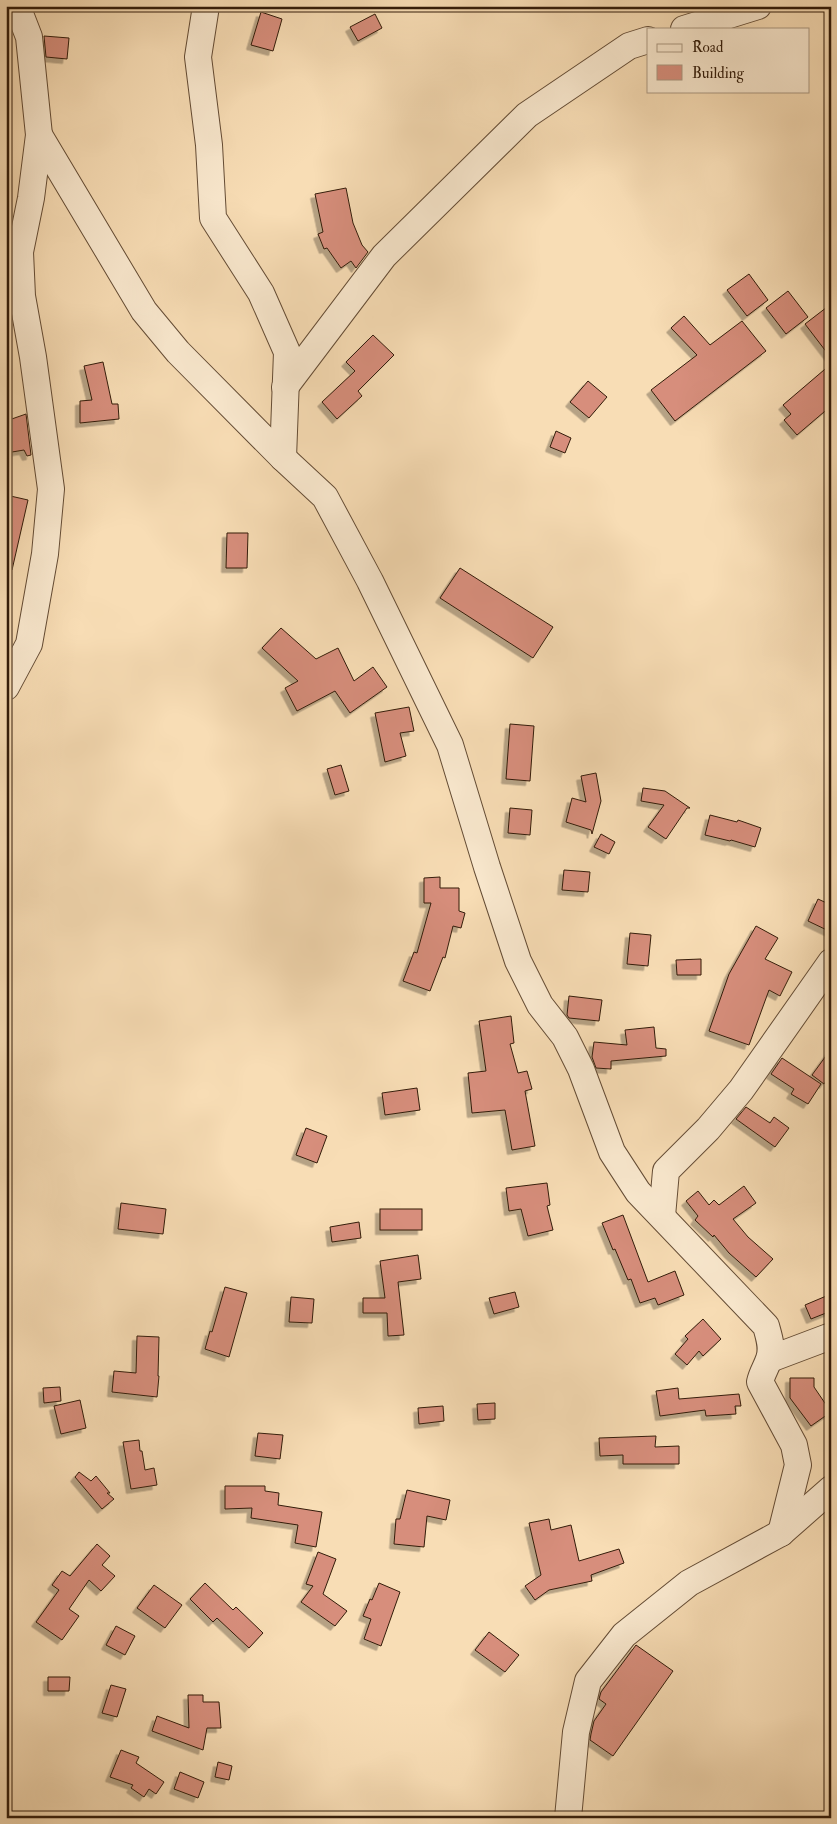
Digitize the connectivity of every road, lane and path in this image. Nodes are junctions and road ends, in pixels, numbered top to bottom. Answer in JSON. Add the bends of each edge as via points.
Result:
{"nodes":[{"id":1,"x":17,"y":6,"type":"edge"},
{"id":2,"x":206,"y":6,"type":"edge"},
{"id":3,"x":758,"y":6,"type":"edge"},
{"id":4,"x":687,"y":28,"type":"edge"},
{"id":5,"x":647,"y":40,"type":"edge"},
{"id":6,"x":38,"y":135,"type":"junction"},
{"id":7,"x":285,"y":386,"type":"junction"},
{"id":8,"x":283,"y":458,"type":"junction"},
{"id":9,"x":6,"y":687,"type":"edge"},
{"id":10,"x":831,"y":962,"type":"edge"},
{"id":11,"x":662,"y":1216,"type":"junction"},
{"id":12,"x":831,"y":1336,"type":"edge"},
{"id":13,"x":770,"y":1359,"type":"junction"},
{"id":14,"x":831,"y":1489,"type":"edge"},
{"id":15,"x":781,"y":1533,"type":"junction"},
{"id":16,"x":568,"y":1818,"type":"edge"}],
"edges":[{"from":1,"to":6,"type":"street","via":[[29,37]]},
{"from":2,"to":7,"type":"street","via":[[198,57],[209,146],[213,218],[261,293],[286,352]]},
{"from":3,"to":4,"type":"street"},
{"from":5,"to":7,"type":"street","via":[[629,46],[527,115],[384,256]]},
{"from":6,"to":8,"type":"street","via":[[144,312],[178,352]]},
{"from":6,"to":9,"type":"street","via":[[31,198],[20,252],[22,296],[51,489],[45,554],[29,644]]},
{"from":7,"to":8,"type":"street"},
{"from":8,"to":11,"type":"street","via":[[325,496],[370,581],[450,745],[518,961],[540,1005],[564,1037],[580,1069],[612,1152],[638,1192]]},
{"from":10,"to":11,"type":"street","via":[[741,1090],[666,1171]]},
{"from":11,"to":13,"type":"street","via":[[766,1326],[771,1343]]},
{"from":12,"to":13,"type":"street"},
{"from":13,"to":15,"type":"street","via":[[760,1382],[794,1445],[798,1465]]},
{"from":14,"to":15,"type":"street"},
{"from":15,"to":16,"type":"street","via":[[689,1582],[624,1635],[588,1681],[576,1732]]}]}
